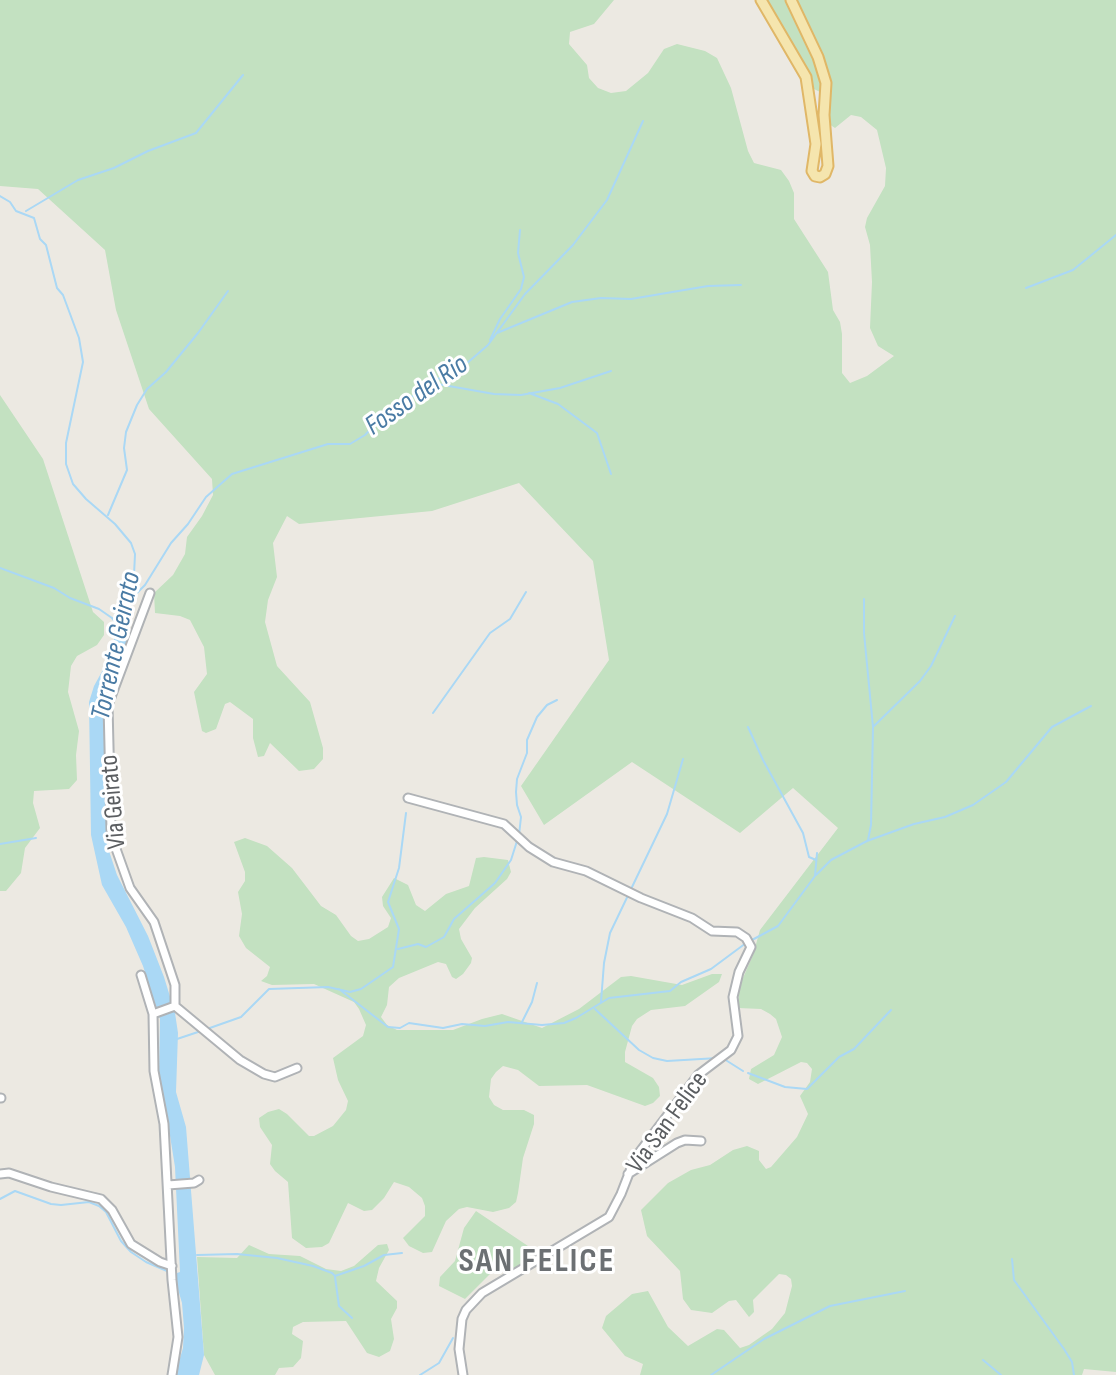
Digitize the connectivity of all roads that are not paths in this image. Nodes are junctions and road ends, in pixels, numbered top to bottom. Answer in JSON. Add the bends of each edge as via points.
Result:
{"nodes":[{"id":1,"x":761,"y":0,"type":"edge"},
{"id":2,"x":791,"y":0,"type":"edge"},
{"id":3,"x":150,"y":593,"type":"dead end"},
{"id":4,"x":412,"y":800,"type":"dead end"},
{"id":5,"x":141,"y":975,"type":"dead end"},
{"id":6,"x":175,"y":1007,"type":"junction"},
{"id":7,"x":155,"y":1013,"type":"junction"},
{"id":8,"x":297,"y":1068,"type":"dead end"},
{"id":9,"x":701,"y":1141,"type":"dead end"},
{"id":10,"x":0,"y":1174,"type":"edge"},
{"id":11,"x":628,"y":1174,"type":"junction"},
{"id":12,"x":196,"y":1181,"type":"dead end"},
{"id":13,"x":171,"y":1185,"type":"junction"},
{"id":14,"x":172,"y":1267,"type":"junction"},
{"id":15,"x":172,"y":1375,"type":"edge"},
{"id":16,"x":463,"y":1375,"type":"edge"}],
"edges":[{"from":1,"to":2,"type":"main road","via":[[806,77],[816,144],[812,171],[820,177],[828,166],[825,73]]},
{"from":3,"to":6,"type":"street","name":"Via Geirato","via":[[108,705],[111,830],[130,888],[154,922],[175,985]]},
{"from":4,"to":11,"type":"street","name":"Via San Felice","via":[[510,827],[553,862],[586,871],[712,931],[737,932],[746,938],[751,947],[733,997],[738,1036],[725,1056],[698,1075]]},
{"from":5,"to":7,"type":"street"},
{"from":6,"to":7,"type":"street"},
{"from":6,"to":8,"type":"street","via":[[240,1060],[269,1076]]},
{"from":7,"to":13,"type":"street","via":[[154,1071]]},
{"from":9,"to":11,"type":"street","via":[[677,1143]]},
{"from":10,"to":14,"type":"street","via":[[101,1199],[131,1244]]},
{"from":11,"to":16,"type":"street","name":"Via San Felice","via":[[609,1217],[482,1293],[466,1310],[459,1349]]},
{"from":12,"to":13,"type":"street"},
{"from":13,"to":14,"type":"street"},
{"from":14,"to":15,"type":"street","via":[[178,1346]]}]}
